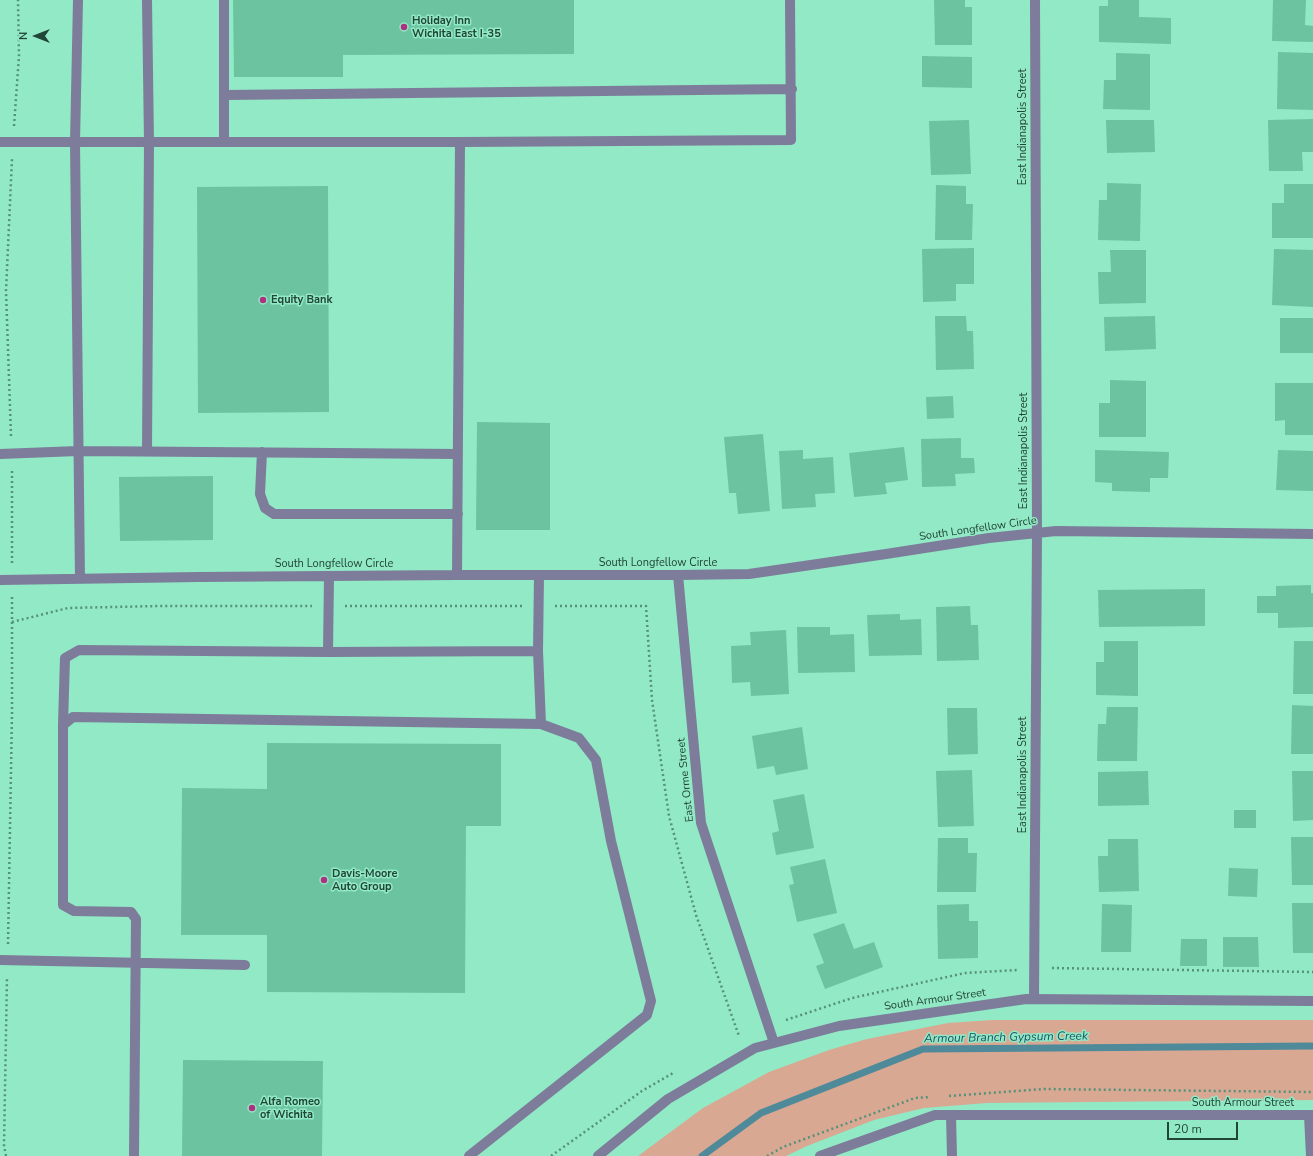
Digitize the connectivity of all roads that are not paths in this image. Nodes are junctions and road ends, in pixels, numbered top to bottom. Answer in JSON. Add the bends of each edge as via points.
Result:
{"nodes":[{"id":1,"x":78,"y":0,"type":"edge"},
{"id":2,"x":147,"y":0,"type":"edge"},
{"id":3,"x":224,"y":0,"type":"edge"},
{"id":4,"x":790,"y":0,"type":"edge"},
{"id":5,"x":1035,"y":0,"type":"edge"},
{"id":6,"x":792,"y":89,"type":"junction"},
{"id":7,"x":225,"y":95,"type":"junction"},
{"id":8,"x":0,"y":142,"type":"edge"},
{"id":9,"x":75,"y":142,"type":"junction"},
{"id":10,"x":150,"y":142,"type":"junction"},
{"id":11,"x":224,"y":142,"type":"junction"},
{"id":12,"x":460,"y":142,"type":"junction"},
{"id":13,"x":78,"y":451,"type":"junction"},
{"id":14,"x":147,"y":451,"type":"junction"},
{"id":15,"x":262,"y":452,"type":"junction"},
{"id":16,"x":0,"y":454,"type":"edge"},
{"id":17,"x":458,"y":454,"type":"junction"},
{"id":18,"x":458,"y":514,"type":"junction"},
{"id":19,"x":1037,"y":533,"type":"junction"},
{"id":20,"x":1313,"y":534,"type":"edge"},
{"id":21,"x":457,"y":575,"type":"junction"},
{"id":22,"x":539,"y":575,"type":"junction"},
{"id":23,"x":678,"y":575,"type":"junction"},
{"id":24,"x":329,"y":576,"type":"junction"},
{"id":25,"x":80,"y":579,"type":"junction"},
{"id":26,"x":0,"y":580,"type":"edge"},
{"id":27,"x":538,"y":650,"type":"junction"},
{"id":28,"x":328,"y":652,"type":"junction"},
{"id":29,"x":541,"y":724,"type":"junction"},
{"id":30,"x":64,"y":726,"type":"junction"},
{"id":31,"x":0,"y":960,"type":"edge"},
{"id":32,"x":137,"y":962,"type":"junction"},
{"id":33,"x":245,"y":964,"type":"dead end"},
{"id":34,"x":1034,"y":999,"type":"junction"},
{"id":35,"x":1313,"y":1001,"type":"edge"},
{"id":36,"x":774,"y":1043,"type":"junction"},
{"id":37,"x":952,"y":1115,"type":"junction"},
{"id":38,"x":1311,"y":1115,"type":"edge"},
{"id":39,"x":134,"y":1156,"type":"edge"},
{"id":40,"x":469,"y":1156,"type":"edge"},
{"id":41,"x":598,"y":1156,"type":"edge"},
{"id":42,"x":820,"y":1156,"type":"edge"},
{"id":43,"x":952,"y":1156,"type":"edge"},
{"id":44,"x":1311,"y":1156,"type":"edge"}],
"edges":[{"from":1,"to":9,"type":"street"},
{"from":2,"to":10,"type":"street"},
{"from":3,"to":7,"type":"street"},
{"from":4,"to":6,"type":"street"},
{"from":5,"to":19,"type":"street","name":"East Indianapolis Street"},
{"from":6,"to":7,"type":"street"},
{"from":6,"to":12,"type":"street","via":[[791,140]]},
{"from":7,"to":11,"type":"street"},
{"from":8,"to":9,"type":"street"},
{"from":9,"to":10,"type":"street"},
{"from":9,"to":13,"type":"street"},
{"from":10,"to":11,"type":"street"},
{"from":10,"to":14,"type":"street"},
{"from":11,"to":12,"type":"street"},
{"from":12,"to":17,"type":"street"},
{"from":13,"to":14,"type":"street"},
{"from":13,"to":16,"type":"street"},
{"from":13,"to":25,"type":"street"},
{"from":14,"to":15,"type":"street"},
{"from":15,"to":17,"type":"street"},
{"from":15,"to":18,"type":"street","via":[[260,494],[265,508],[274,514]]},
{"from":17,"to":18,"type":"street"},
{"from":18,"to":21,"type":"street"},
{"from":19,"to":20,"type":"street","name":"South Longfellow Circle","via":[[1056,531]]},
{"from":19,"to":23,"type":"street","name":"South Longfellow Circle","via":[[749,574]]},
{"from":19,"to":34,"type":"street","name":"East Indianapolis Street"},
{"from":21,"to":22,"type":"street","name":"South Longfellow Circle"},
{"from":21,"to":24,"type":"street","name":"South Longfellow Circle"},
{"from":22,"to":23,"type":"street","name":"South Longfellow Circle"},
{"from":22,"to":27,"type":"street"},
{"from":23,"to":36,"type":"street","name":"East Orme Street","via":[[702,823]]},
{"from":24,"to":25,"type":"street","name":"South Longfellow Circle"},
{"from":24,"to":28,"type":"street"},
{"from":25,"to":26,"type":"street","name":"South Longfellow Circle"},
{"from":27,"to":28,"type":"street"},
{"from":27,"to":29,"type":"street"},
{"from":28,"to":30,"type":"street","via":[[78,650],[65,658]]},
{"from":29,"to":30,"type":"street","via":[[73,717]]},
{"from":29,"to":40,"type":"street","via":[[579,738],[596,760],[611,841],[651,1001],[647,1015]]},
{"from":30,"to":32,"type":"street","via":[[63,905],[74,911],[131,912],[136,919]]},
{"from":31,"to":32,"type":"street"},
{"from":32,"to":33,"type":"street"},
{"from":32,"to":39,"type":"street"},
{"from":34,"to":35,"type":"street","name":"South Armour Street"},
{"from":34,"to":36,"type":"street","name":"South Armour Street","via":[[839,1026]]},
{"from":36,"to":41,"type":"street","name":"South Armour Street","via":[[755,1048],[668,1099]]},
{"from":37,"to":38,"type":"street","name":"South Armour Street"},
{"from":37,"to":42,"type":"street","name":"South Armour Street","via":[[935,1115]]},
{"from":37,"to":43,"type":"street"},
{"from":38,"to":44,"type":"street"}]}
